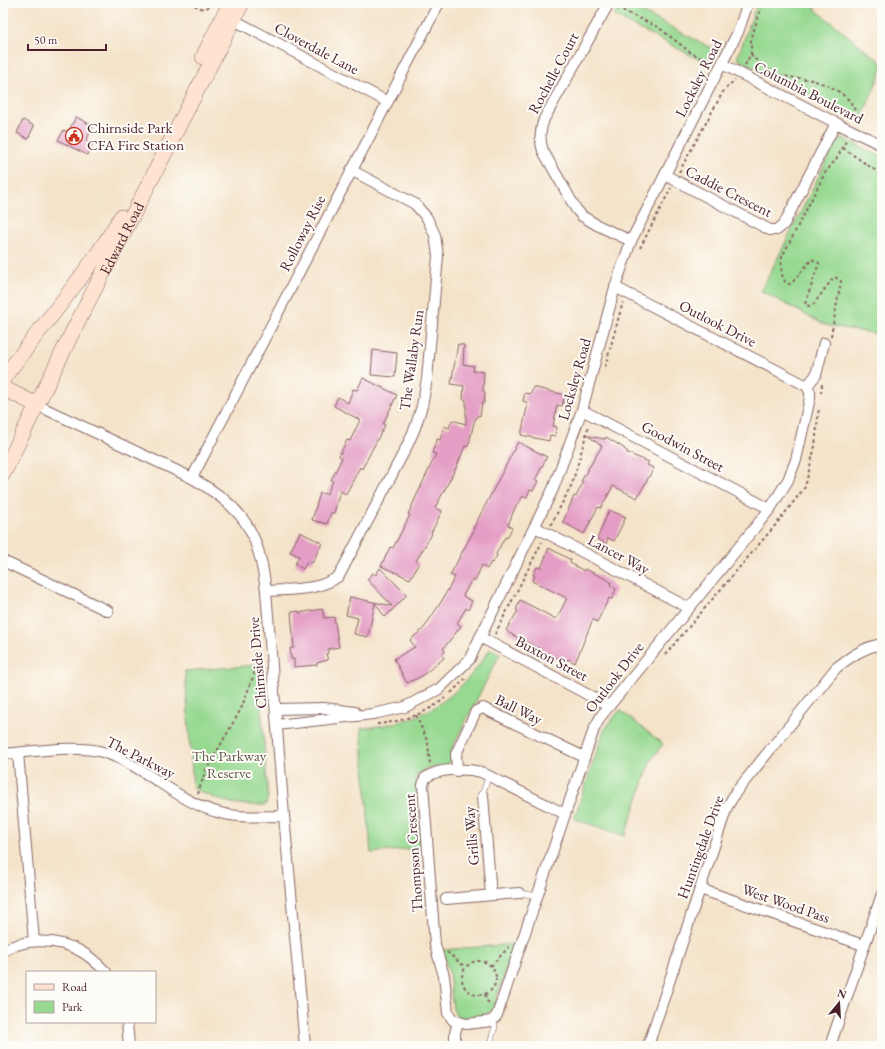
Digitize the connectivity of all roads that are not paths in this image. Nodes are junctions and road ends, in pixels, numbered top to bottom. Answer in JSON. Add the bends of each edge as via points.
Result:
{"nodes":[{"id":1,"x":242,"y":3,"type":"edge"},
{"id":2,"x":439,"y":3,"type":"edge"},
{"id":3,"x":609,"y":3,"type":"edge"},
{"id":4,"x":748,"y":3,"type":"edge"},
{"id":5,"x":226,"y":10,"type":"edge"},
{"id":6,"x":722,"y":64,"type":"junction"},
{"id":7,"x":386,"y":101,"type":"junction"},
{"id":8,"x":836,"y":123,"type":"junction"},
{"id":9,"x":882,"y":145,"type":"edge"},
{"id":10,"x":351,"y":170,"type":"junction"},
{"id":11,"x":665,"y":175,"type":"junction"},
{"id":12,"x":631,"y":241,"type":"junction"},
{"id":13,"x":615,"y":287,"type":"junction"},
{"id":14,"x":824,"y":343,"type":"dead end"},
{"id":15,"x":3,"y":379,"type":"edge"},
{"id":16,"x":807,"y":386,"type":"junction"},
{"id":17,"x":3,"y":388,"type":"edge"},
{"id":18,"x":37,"y":405,"type":"junction"},
{"id":19,"x":582,"y":410,"type":"junction"},
{"id":20,"x":3,"y":474,"type":"edge"},
{"id":21,"x":192,"y":478,"type":"junction"},
{"id":22,"x":770,"y":509,"type":"junction"},
{"id":23,"x":535,"y":527,"type":"junction"},
{"id":24,"x":3,"y":561,"type":"edge"},
{"id":25,"x":266,"y":591,"type":"junction"},
{"id":26,"x":689,"y":608,"type":"junction"},
{"id":27,"x":108,"y":611,"type":"dead end"},
{"id":28,"x":480,"y":637,"type":"junction"},
{"id":29,"x":882,"y":644,"type":"edge"},
{"id":30,"x":609,"y":706,"type":"junction"},
{"id":31,"x":276,"y":709,"type":"junction"},
{"id":32,"x":373,"y":714,"type":"junction"},
{"id":33,"x":277,"y":725,"type":"junction"},
{"id":34,"x":18,"y":753,"type":"junction"},
{"id":35,"x":3,"y":754,"type":"edge"},
{"id":36,"x":584,"y":757,"type":"junction"},
{"id":37,"x":457,"y":771,"type":"junction"},
{"id":38,"x":489,"y":775,"type":"junction"},
{"id":39,"x":483,"y":796,"type":"joint"},
{"id":40,"x":565,"y":814,"type":"junction"},
{"id":41,"x":284,"y":816,"type":"junction"},
{"id":42,"x":700,"y":889,"type":"junction"},
{"id":43,"x":519,"y":893,"type":"joint"},
{"id":44,"x":882,"y":894,"type":"edge"},
{"id":45,"x":491,"y":895,"type":"junction"},
{"id":46,"x":538,"y":896,"type":"junction"},
{"id":47,"x":439,"y":899,"type":"junction"},
{"id":48,"x":34,"y":941,"type":"junction"},
{"id":49,"x":863,"y":945,"type":"junction"},
{"id":50,"x":3,"y":951,"type":"edge"},
{"id":51,"x":105,"y":971,"type":"edge"},
{"id":52,"x":494,"y":1019,"type":"junction"},
{"id":53,"x":458,"y":1022,"type":"junction"},
{"id":54,"x":127,"y":1023,"type":"edge"},
{"id":55,"x":129,"y":1046,"type":"edge"},
{"id":56,"x":305,"y":1046,"type":"edge"},
{"id":57,"x":455,"y":1046,"type":"edge"},
{"id":58,"x":489,"y":1046,"type":"edge"},
{"id":59,"x":648,"y":1046,"type":"edge"},
{"id":60,"x":830,"y":1046,"type":"edge"}],
"edges":[{"from":1,"to":5,"type":"main road","name":"Edward Road"},
{"from":2,"to":7,"type":"street","name":"Rolloway Rise"},
{"from":3,"to":12,"type":"street","name":"Rochelle Court","via":[[544,119],[540,143],[582,216]]},
{"from":4,"to":6,"type":"street","name":"Locksley Road","via":[[738,32]]},
{"from":5,"to":7,"type":"street","name":"Cloverdale Lane"},
{"from":5,"to":15,"type":"main road","name":"Edward Road","via":[[110,234],[76,285],[29,342]]},
{"from":5,"to":18,"type":"main road","name":"Edward Road","via":[[169,143]]},
{"from":6,"to":8,"type":"street","name":"Columbia Boulevard"},
{"from":6,"to":11,"type":"street","name":"Locksley Road"},
{"from":7,"to":10,"type":"street","name":"Rolloway Rise"},
{"from":8,"to":9,"type":"street","name":"Columbia Boulevard"},
{"from":8,"to":11,"type":"street","name":"Caddie Crescent","via":[[784,224],[777,230],[770,230]]},
{"from":10,"to":21,"type":"street","name":"Rolloway Rise"},
{"from":10,"to":25,"type":"street","name":"The Wallaby Run","via":[[415,204],[427,218],[435,235],[438,256],[422,406],[416,428],[339,576],[329,583],[316,587]]},
{"from":11,"to":12,"type":"street","name":"Locksley Road"},
{"from":12,"to":13,"type":"street","name":"Locksley Road"},
{"from":13,"to":16,"type":"street","name":"Outlook Drive"},
{"from":13,"to":19,"type":"street","name":"Locksley Road"},
{"from":14,"to":16,"type":"street","via":[[816,376]]},
{"from":16,"to":22,"type":"street","name":"Outlook Drive","via":[[810,398],[796,460],[788,480]]},
{"from":17,"to":18,"type":"main road"},
{"from":18,"to":20,"type":"main road","name":"Edward Road"},
{"from":18,"to":21,"type":"street","name":"Chirnside Drive"},
{"from":19,"to":22,"type":"street","name":"Goodwin Street"},
{"from":19,"to":23,"type":"street","name":"Locksley Road","via":[[553,489]]},
{"from":21,"to":25,"type":"street","name":"Chirnside Drive","via":[[231,504],[250,528],[263,568]]},
{"from":22,"to":26,"type":"street","name":"Outlook Drive"},
{"from":23,"to":26,"type":"street","name":"Lancer Way"},
{"from":23,"to":28,"type":"street","name":"Locksley Road"},
{"from":24,"to":27,"type":"street"},
{"from":25,"to":31,"type":"street","name":"Chirnside Drive"},
{"from":26,"to":30,"type":"street","name":"Outlook Drive"},
{"from":28,"to":30,"type":"street","name":"Buxton Street"},
{"from":28,"to":32,"type":"street","name":"Locksley Road","via":[[469,660],[439,689],[405,707]]},
{"from":29,"to":42,"type":"street","name":"Huntingdale Drive","via":[[851,656],[836,668],[736,792],[727,806]]},
{"from":30,"to":36,"type":"street","name":"Outlook Drive","via":[[594,729]]},
{"from":31,"to":32,"type":"street","name":"Locksley Road","via":[[324,708]]},
{"from":31,"to":33,"type":"street","name":"Chirnside Drive"},
{"from":32,"to":33,"type":"street","name":"Locksley Road"},
{"from":33,"to":41,"type":"street","name":"Chirnside Drive"},
{"from":34,"to":35,"type":"street","name":"The Parkway"},
{"from":34,"to":41,"type":"street","name":"The Parkway","via":[[75,749],[107,753],[194,803],[216,812],[235,816]]},
{"from":34,"to":48,"type":"street"},
{"from":36,"to":37,"type":"street","name":"Ball Way","via":[[483,708],[476,711],[456,754]]},
{"from":36,"to":40,"type":"street","name":"Outlook Drive"},
{"from":37,"to":38,"type":"street","via":[[474,771]]},
{"from":37,"to":47,"type":"street","name":"Thompson Crescent","via":[[431,774],[425,778],[423,785]]},
{"from":38,"to":39,"type":"lane","name":"Grills Way"},
{"from":38,"to":40,"type":"street"},
{"from":39,"to":45,"type":"street","name":"Grills Way"},
{"from":40,"to":46,"type":"street","name":"Outlook Drive"},
{"from":41,"to":56,"type":"street","name":"Chirnside Drive"},
{"from":42,"to":49,"type":"street","name":"West Wood Pass"},
{"from":42,"to":59,"type":"street","name":"Huntingdale Drive"},
{"from":43,"to":45,"type":"street"},
{"from":43,"to":46,"type":"lane"},
{"from":44,"to":49,"type":"street"},
{"from":45,"to":47,"type":"street"},
{"from":46,"to":52,"type":"street","name":"Outlook Drive"},
{"from":47,"to":53,"type":"street","name":"Thompson Crescent","via":[[435,946],[444,976],[448,1013]]},
{"from":48,"to":50,"type":"street"},
{"from":48,"to":51,"type":"street","via":[[65,945],[81,951]]},
{"from":49,"to":60,"type":"street"},
{"from":52,"to":53,"type":"street","via":[[466,1024]]},
{"from":52,"to":58,"type":"lane","name":"Outlook Drive","via":[[495,1027]]},
{"from":53,"to":57,"type":"street"},
{"from":54,"to":55,"type":"street"}]}
